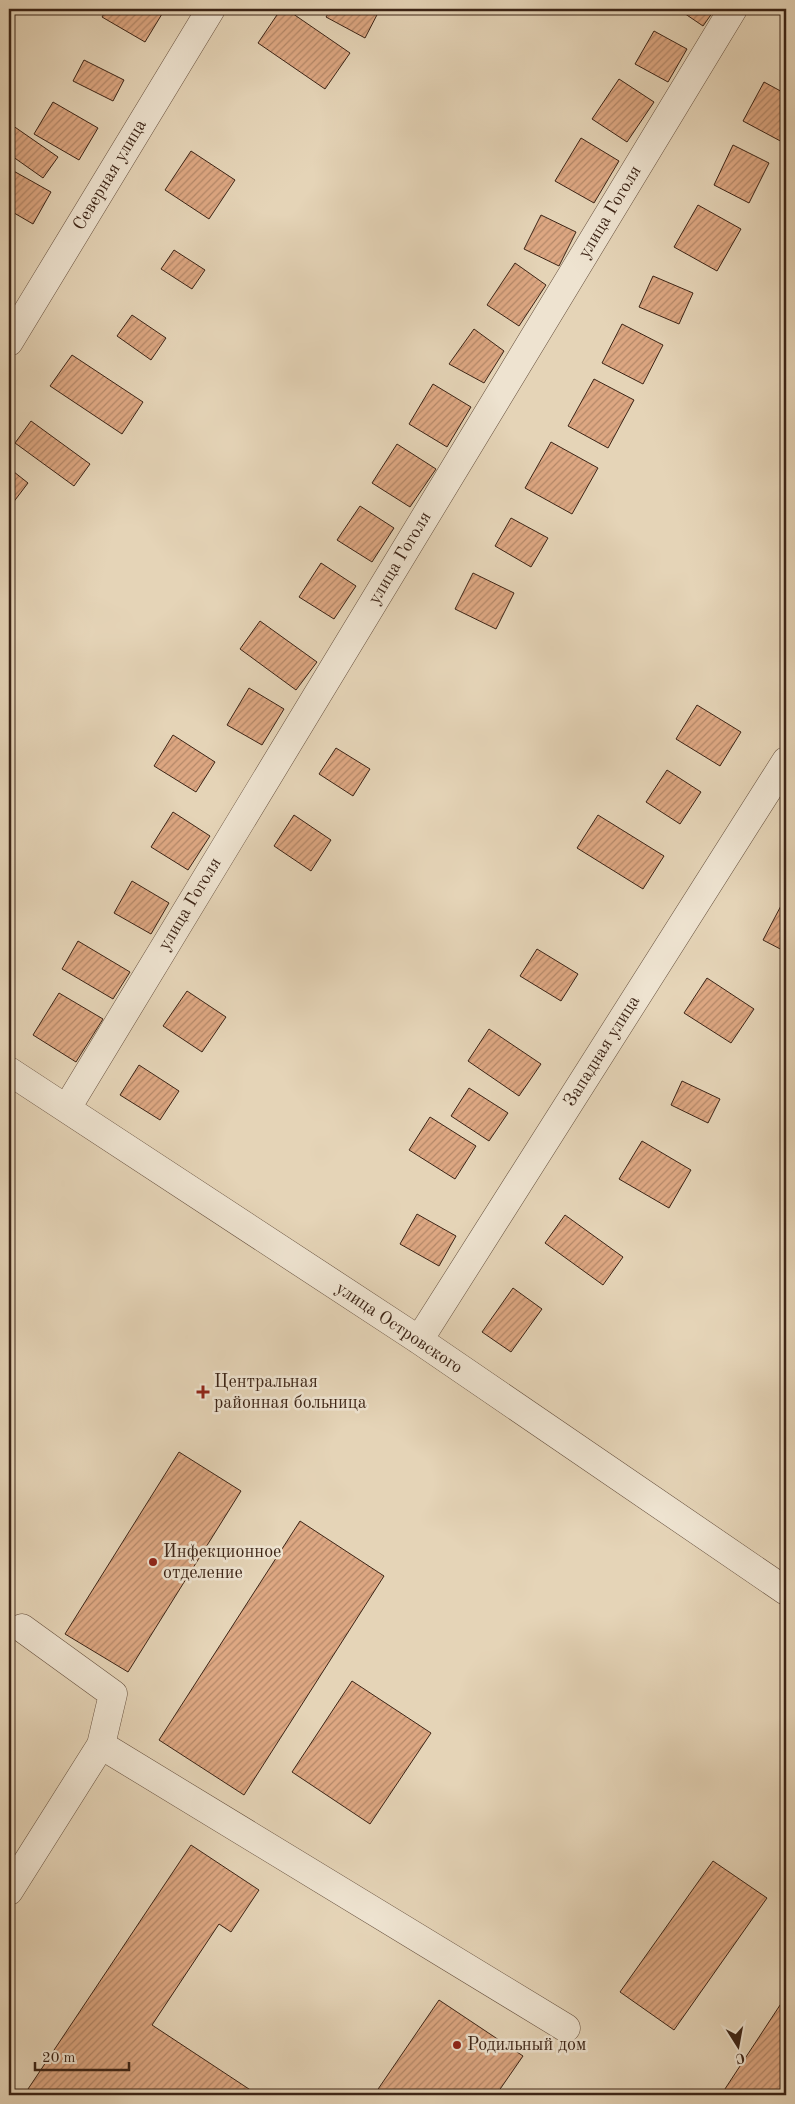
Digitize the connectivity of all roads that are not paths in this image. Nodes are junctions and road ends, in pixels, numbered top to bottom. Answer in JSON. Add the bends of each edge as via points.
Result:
{"nodes":[{"id":1,"x":210,"y":9,"type":"edge"},
{"id":2,"x":733,"y":9,"type":"edge"},
{"id":3,"x":9,"y":342,"type":"edge"},
{"id":4,"x":786,"y":761,"type":"edge"},
{"id":5,"x":9,"y":1070,"type":"edge"},
{"id":6,"x":67,"y":1108,"type":"junction"},
{"id":7,"x":419,"y":1340,"type":"junction"},
{"id":8,"x":786,"y":1591,"type":"edge"},
{"id":9,"x":22,"y":1628,"type":"dead end"},
{"id":10,"x":101,"y":1745,"type":"junction"},
{"id":11,"x":9,"y":1891,"type":"edge"},
{"id":12,"x":566,"y":2028,"type":"dead end"}],
"edges":[{"from":1,"to":3,"type":"street","name":"Северная улица"},
{"from":2,"to":6,"type":"street","name":"улица Гоголя"},
{"from":4,"to":7,"type":"street","name":"Западная улица"},
{"from":5,"to":6,"type":"street","name":"улица Островского"},
{"from":6,"to":7,"type":"street","name":"улица Островского"},
{"from":7,"to":8,"type":"street","name":"улица Островского"},
{"from":9,"to":10,"type":"street","via":[[113,1694]]},
{"from":10,"to":11,"type":"street"},
{"from":10,"to":12,"type":"street"}]}
